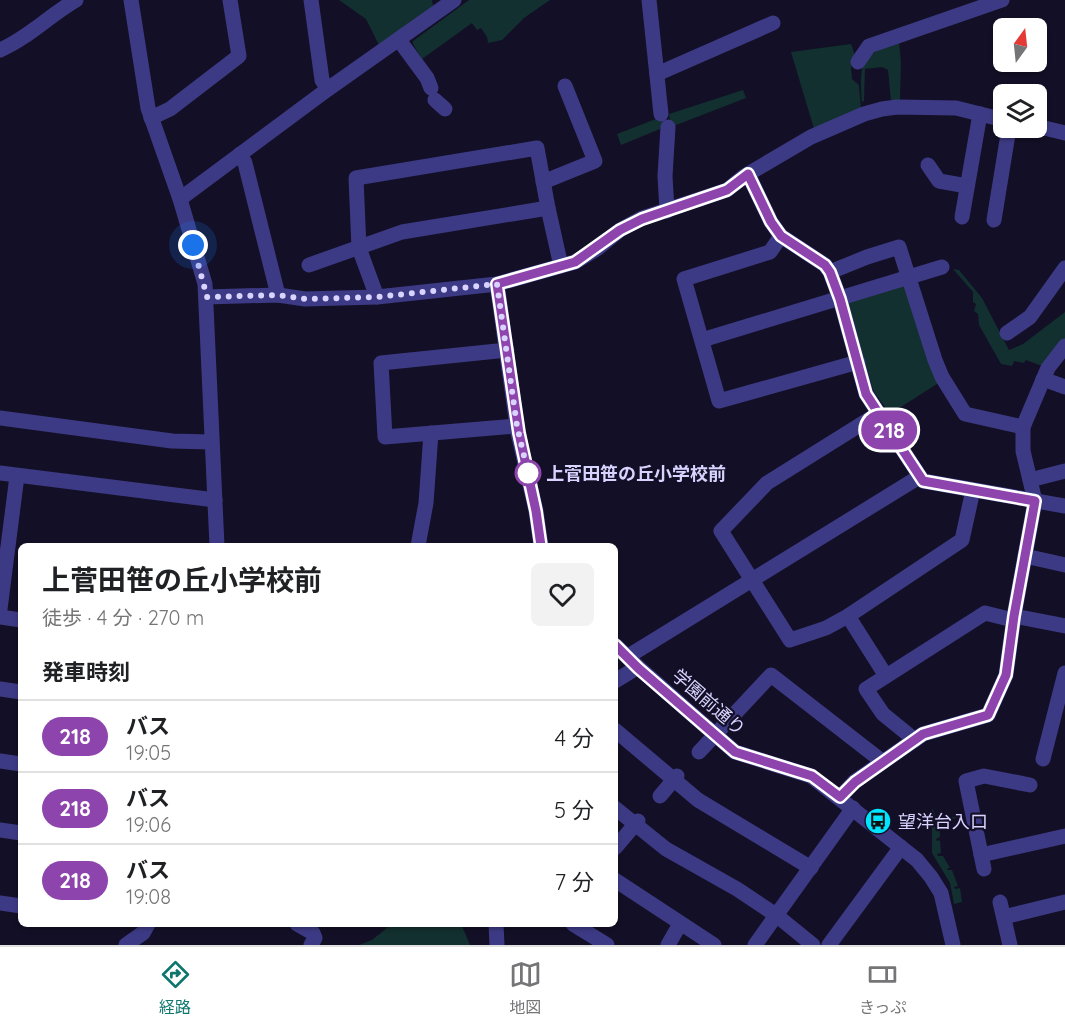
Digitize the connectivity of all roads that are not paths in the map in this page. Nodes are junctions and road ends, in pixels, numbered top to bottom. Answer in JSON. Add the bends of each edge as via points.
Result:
{"nodes":[{"id":1,"x":76,"y":0,"type":"edge"},
{"id":2,"x":131,"y":0,"type":"edge"},
{"id":3,"x":230,"y":0,"type":"edge"},
{"id":4,"x":311,"y":0,"type":"edge"},
{"id":5,"x":649,"y":0,"type":"edge"},
{"id":6,"x":1002,"y":0,"type":"edge"},
{"id":7,"x":450,"y":1,"type":"edge"},
{"id":8,"x":773,"y":23,"type":"dead end"},
{"id":9,"x":399,"y":40,"type":"junction"},
{"id":10,"x":0,"y":50,"type":"edge"},
{"id":11,"x":858,"y":62,"type":"dead end"},
{"id":12,"x":657,"y":74,"type":"junction"},
{"id":13,"x":565,"y":86,"type":"dead end"},
{"id":14,"x":328,"y":89,"type":"junction"},
{"id":15,"x":437,"y":99,"type":"dead end"},
{"id":16,"x":980,"y":114,"type":"junction"},
{"id":17,"x":993,"y":117,"type":"edge"},
{"id":18,"x":151,"y":118,"type":"junction"},
{"id":19,"x":1047,"y":129,"type":"edge"},
{"id":20,"x":1065,"y":133,"type":"edge"},
{"id":21,"x":1007,"y":138,"type":"edge"},
{"id":22,"x":240,"y":154,"type":"junction"},
{"id":23,"x":928,"y":165,"type":"dead end"},
{"id":24,"x":748,"y":174,"type":"junction"},
{"id":25,"x":543,"y":182,"type":"junction"},
{"id":26,"x":967,"y":186,"type":"junction"},
{"id":27,"x":180,"y":199,"type":"junction"},
{"id":28,"x":548,"y":208,"type":"junction"},
{"id":29,"x":667,"y":211,"type":"junction"},
{"id":30,"x":962,"y":217,"type":"dead end"},
{"id":31,"x":994,"y":220,"type":"dead end"},
{"id":32,"x":781,"y":236,"type":"junction"},
{"id":33,"x":359,"y":248,"type":"junction"},
{"id":34,"x":309,"y":265,"type":"dead end"},
{"id":35,"x":561,"y":266,"type":"junction"},
{"id":36,"x":942,"y":267,"type":"dead end"},
{"id":37,"x":1065,"y":268,"type":"edge"},
{"id":38,"x":830,"y":272,"type":"junction"},
{"id":39,"x":909,"y":278,"type":"junction"},
{"id":40,"x":497,"y":284,"type":"junction"},
{"id":41,"x":278,"y":295,"type":"junction"},
{"id":42,"x":207,"y":297,"type":"junction"},
{"id":43,"x":377,"y":297,"type":"junction"},
{"id":44,"x":840,"y":299,"type":"junction"},
{"id":45,"x":1007,"y":333,"type":"dead end"},
{"id":46,"x":702,"y":340,"type":"junction"},
{"id":47,"x":1065,"y":345,"type":"edge"},
{"id":48,"x":507,"y":350,"type":"junction"},
{"id":49,"x":858,"y":362,"type":"junction"},
{"id":50,"x":1043,"y":379,"type":"junction"},
{"id":51,"x":1065,"y":387,"type":"edge"},
{"id":52,"x":879,"y":413,"type":"junction"},
{"id":53,"x":0,"y":418,"type":"edge"},
{"id":54,"x":517,"y":426,"type":"junction"},
{"id":55,"x":1023,"y":427,"type":"junction"},
{"id":56,"x":431,"y":433,"type":"junction"},
{"id":57,"x":211,"y":442,"type":"junction"},
{"id":58,"x":1065,"y":471,"type":"edge"},
{"id":59,"x":0,"y":474,"type":"edge"},
{"id":60,"x":17,"y":476,"type":"junction"},
{"id":61,"x":919,"y":477,"type":"junction"},
{"id":62,"x":1030,"y":480,"type":"junction"},
{"id":63,"x":972,"y":490,"type":"junction"},
{"id":64,"x":215,"y":500,"type":"junction"},
{"id":65,"x":1035,"y":501,"type":"junction"},
{"id":66,"x":1065,"y":506,"type":"edge"},
{"id":67,"x":217,"y":543,"type":"edge"},
{"id":68,"x":419,"y":543,"type":"edge"},
{"id":69,"x":541,"y":543,"type":"edge"},
{"id":70,"x":10,"y":548,"type":"edge"},
{"id":71,"x":1025,"y":556,"type":"junction"},
{"id":72,"x":1065,"y":565,"type":"edge"},
{"id":73,"x":752,"y":579,"type":"junction"},
{"id":74,"x":0,"y":609,"type":"edge"},
{"id":75,"x":848,"y":616,"type":"junction"},
{"id":76,"x":0,"y":617,"type":"edge"},
{"id":77,"x":1013,"y":618,"type":"junction"},
{"id":78,"x":18,"y":620,"type":"edge"},
{"id":79,"x":1065,"y":626,"type":"edge"},
{"id":80,"x":618,"y":648,"type":"edge"},
{"id":81,"x":633,"y":662,"type":"junction"},
{"id":82,"x":1065,"y":673,"type":"edge"},
{"id":83,"x":886,"y":676,"type":"junction"},
{"id":84,"x":618,"y":678,"type":"edge"},
{"id":85,"x":0,"y":689,"type":"edge"},
{"id":86,"x":18,"y":692,"type":"edge"},
{"id":87,"x":618,"y":732,"type":"edge"},
{"id":88,"x":714,"y":734,"type":"junction"},
{"id":89,"x":915,"y":740,"type":"junction"},
{"id":90,"x":699,"y":752,"type":"dead end"},
{"id":91,"x":1043,"y":759,"type":"dead end"},
{"id":92,"x":0,"y":761,"type":"edge"},
{"id":93,"x":883,"y":762,"type":"junction"},
{"id":94,"x":18,"y":764,"type":"edge"},
{"id":95,"x":675,"y":778,"type":"junction"},
{"id":96,"x":1030,"y":785,"type":"dead end"},
{"id":97,"x":660,"y":796,"type":"dead end"},
{"id":98,"x":840,"y":797,"type":"junction"},
{"id":99,"x":853,"y":808,"type":"junction"},
{"id":100,"x":618,"y":810,"type":"edge"},
{"id":101,"x":636,"y":823,"type":"junction"},
{"id":102,"x":0,"y":830,"type":"edge"},
{"id":103,"x":18,"y":833,"type":"edge"},
{"id":104,"x":1065,"y":836,"type":"edge"},
{"id":105,"x":618,"y":844,"type":"edge"},
{"id":106,"x":901,"y":847,"type":"junction"},
{"id":107,"x":811,"y":868,"type":"junction"},
{"id":108,"x":618,"y":882,"type":"edge"},
{"id":109,"x":1065,"y":902,"type":"edge"},
{"id":110,"x":0,"y":903,"type":"edge"},
{"id":111,"x":18,"y":906,"type":"edge"},
{"id":112,"x":776,"y":915,"type":"junction"},
{"id":113,"x":680,"y":924,"type":"junction"},
{"id":114,"x":302,"y":927,"type":"edge"},
{"id":115,"x":496,"y":927,"type":"edge"},
{"id":116,"x":578,"y":927,"type":"edge"},
{"id":117,"x":146,"y":934,"type":"edge"},
{"id":118,"x":126,"y":945,"type":"edge"},
{"id":119,"x":310,"y":945,"type":"edge"},
{"id":120,"x":497,"y":945,"type":"edge"},
{"id":121,"x":607,"y":945,"type":"edge"},
{"id":122,"x":668,"y":945,"type":"edge"},
{"id":123,"x":714,"y":945,"type":"edge"},
{"id":124,"x":755,"y":945,"type":"edge"},
{"id":125,"x":813,"y":945,"type":"edge"},
{"id":126,"x":829,"y":945,"type":"edge"},
{"id":127,"x":953,"y":945,"type":"edge"},
{"id":128,"x":1010,"y":945,"type":"edge"}],
"edges":[{"from":1,"to":10,"type":"street","via":[[16,44]]},
{"from":2,"to":18,"type":"street"},
{"from":3,"to":18,"type":"street","via":[[239,56],[170,109]]},
{"from":4,"to":14,"type":"street","via":[[322,80]]},
{"from":5,"to":12,"type":"street"},
{"from":6,"to":11,"type":"street","via":[[869,46]]},
{"from":7,"to":9,"type":"street"},
{"from":8,"to":12,"type":"street"},
{"from":9,"to":14,"type":"street"},
{"from":9,"to":15,"type":"street","via":[[428,78]]},
{"from":12,"to":29,"type":"street","via":[[665,120]]},
{"from":13,"to":25,"type":"street","via":[[595,161]]},
{"from":14,"to":22,"type":"street"},
{"from":16,"to":17,"type":"street"},
{"from":16,"to":24,"type":"street","via":[[956,108],[882,109],[811,137]]},
{"from":16,"to":26,"type":"street"},
{"from":18,"to":27,"type":"street"},
{"from":19,"to":20,"type":"street"},
{"from":21,"to":31,"type":"street"},
{"from":22,"to":27,"type":"street"},
{"from":22,"to":41,"type":"street","via":[[246,163]]},
{"from":23,"to":26,"type":"street","via":[[939,181]]},
{"from":24,"to":29,"type":"street","via":[[727,190]]},
{"from":24,"to":32,"type":"street"},
{"from":25,"to":28,"type":"street"},
{"from":25,"to":33,"type":"street","via":[[537,148],[356,178]]},
{"from":26,"to":30,"type":"street"},
{"from":27,"to":42,"type":"street"},
{"from":28,"to":33,"type":"street","via":[[402,232]]},
{"from":28,"to":35,"type":"street"},
{"from":29,"to":35,"type":"street","via":[[620,230],[575,262]]},
{"from":32,"to":38,"type":"street"},
{"from":32,"to":46,"type":"street","via":[[770,252],[684,279]]},
{"from":33,"to":34,"type":"street"},
{"from":33,"to":43,"type":"street"},
{"from":35,"to":40,"type":"street"},
{"from":36,"to":39,"type":"street"},
{"from":37,"to":45,"type":"street","via":[[1030,317]]},
{"from":38,"to":39,"type":"street","via":[[899,247]]},
{"from":38,"to":44,"type":"street"},
{"from":39,"to":44,"type":"street"},
{"from":39,"to":55,"type":"street","via":[[938,369],[965,414]]},
{"from":40,"to":43,"type":"street"},
{"from":40,"to":48,"type":"street"},
{"from":41,"to":42,"type":"street"},
{"from":41,"to":43,"type":"street","via":[[305,299]]},
{"from":42,"to":57,"type":"street"},
{"from":44,"to":46,"type":"street"},
{"from":44,"to":49,"type":"street"},
{"from":46,"to":49,"type":"street","via":[[719,401]]},
{"from":47,"to":50,"type":"street"},
{"from":48,"to":54,"type":"street"},
{"from":48,"to":56,"type":"street","via":[[381,363],[385,437]]},
{"from":49,"to":52,"type":"street","via":[[866,394]]},
{"from":50,"to":51,"type":"street"},
{"from":50,"to":55,"type":"street"},
{"from":52,"to":61,"type":"street"},
{"from":52,"to":73,"type":"street","via":[[767,483],[721,531]]},
{"from":53,"to":57,"type":"street","via":[[172,441]]},
{"from":54,"to":56,"type":"street"},
{"from":54,"to":69,"type":"street"},
{"from":55,"to":62,"type":"street","via":[[1023,451]]},
{"from":56,"to":68,"type":"street"},
{"from":57,"to":64,"type":"street"},
{"from":58,"to":62,"type":"street"},
{"from":59,"to":60,"type":"street"},
{"from":60,"to":64,"type":"street"},
{"from":60,"to":70,"type":"street"},
{"from":61,"to":63,"type":"street"},
{"from":61,"to":73,"type":"street"},
{"from":62,"to":65,"type":"street"},
{"from":63,"to":65,"type":"street"},
{"from":63,"to":75,"type":"street","via":[[962,540]]},
{"from":64,"to":67,"type":"street"},
{"from":65,"to":66,"type":"street"},
{"from":65,"to":71,"type":"street"},
{"from":70,"to":74,"type":"street"},
{"from":71,"to":72,"type":"street"},
{"from":71,"to":77,"type":"street"},
{"from":73,"to":75,"type":"street","via":[[790,640]]},
{"from":73,"to":81,"type":"street"},
{"from":75,"to":83,"type":"street"},
{"from":76,"to":78,"type":"street"},
{"from":77,"to":79,"type":"street"},
{"from":77,"to":83,"type":"street","via":[[985,613]]},
{"from":77,"to":89,"type":"street","via":[[1006,675],[988,715],[923,734]]},
{"from":80,"to":81,"type":"street","name":"学園前通り"},
{"from":81,"to":84,"type":"street"},
{"from":81,"to":88,"type":"street","name":"学園前通り"},
{"from":82,"to":91,"type":"street"},
{"from":83,"to":89,"type":"street","via":[[866,689],[883,714]]},
{"from":85,"to":86,"type":"street"},
{"from":87,"to":95,"type":"street"},
{"from":88,"to":90,"type":"street"},
{"from":88,"to":93,"type":"street","via":[[771,675]]},
{"from":88,"to":98,"type":"street","name":"学園前通り","via":[[735,752],[812,776]]},
{"from":89,"to":93,"type":"street"},
{"from":92,"to":94,"type":"street"},
{"from":93,"to":98,"type":"street"},
{"from":95,"to":97,"type":"street"},
{"from":95,"to":107,"type":"street","via":[[698,800]]},
{"from":96,"to":104,"type":"street","via":[[984,776],[966,781],[982,862]]},
{"from":98,"to":99,"type":"street","name":"学園前通り"},
{"from":99,"to":106,"type":"street","name":"学園前通り"},
{"from":99,"to":107,"type":"street"},
{"from":100,"to":101,"type":"street"},
{"from":101,"to":105,"type":"street"},
{"from":101,"to":112,"type":"street","via":[[666,849]]},
{"from":102,"to":103,"type":"street"},
{"from":106,"to":126,"type":"street"},
{"from":106,"to":127,"type":"street","name":"学園前通り","via":[[917,860],[940,893]]},
{"from":107,"to":112,"type":"street"},
{"from":108,"to":113,"type":"street"},
{"from":109,"to":128,"type":"street","via":[[1002,910]]},
{"from":110,"to":111,"type":"street"},
{"from":112,"to":124,"type":"street"},
{"from":112,"to":125,"type":"street"},
{"from":113,"to":122,"type":"street"},
{"from":113,"to":123,"type":"street"},
{"from":114,"to":119,"type":"street","via":[[313,933],[315,938]]},
{"from":115,"to":120,"type":"street"},
{"from":116,"to":121,"type":"street"},
{"from":117,"to":118,"type":"street"}]}
